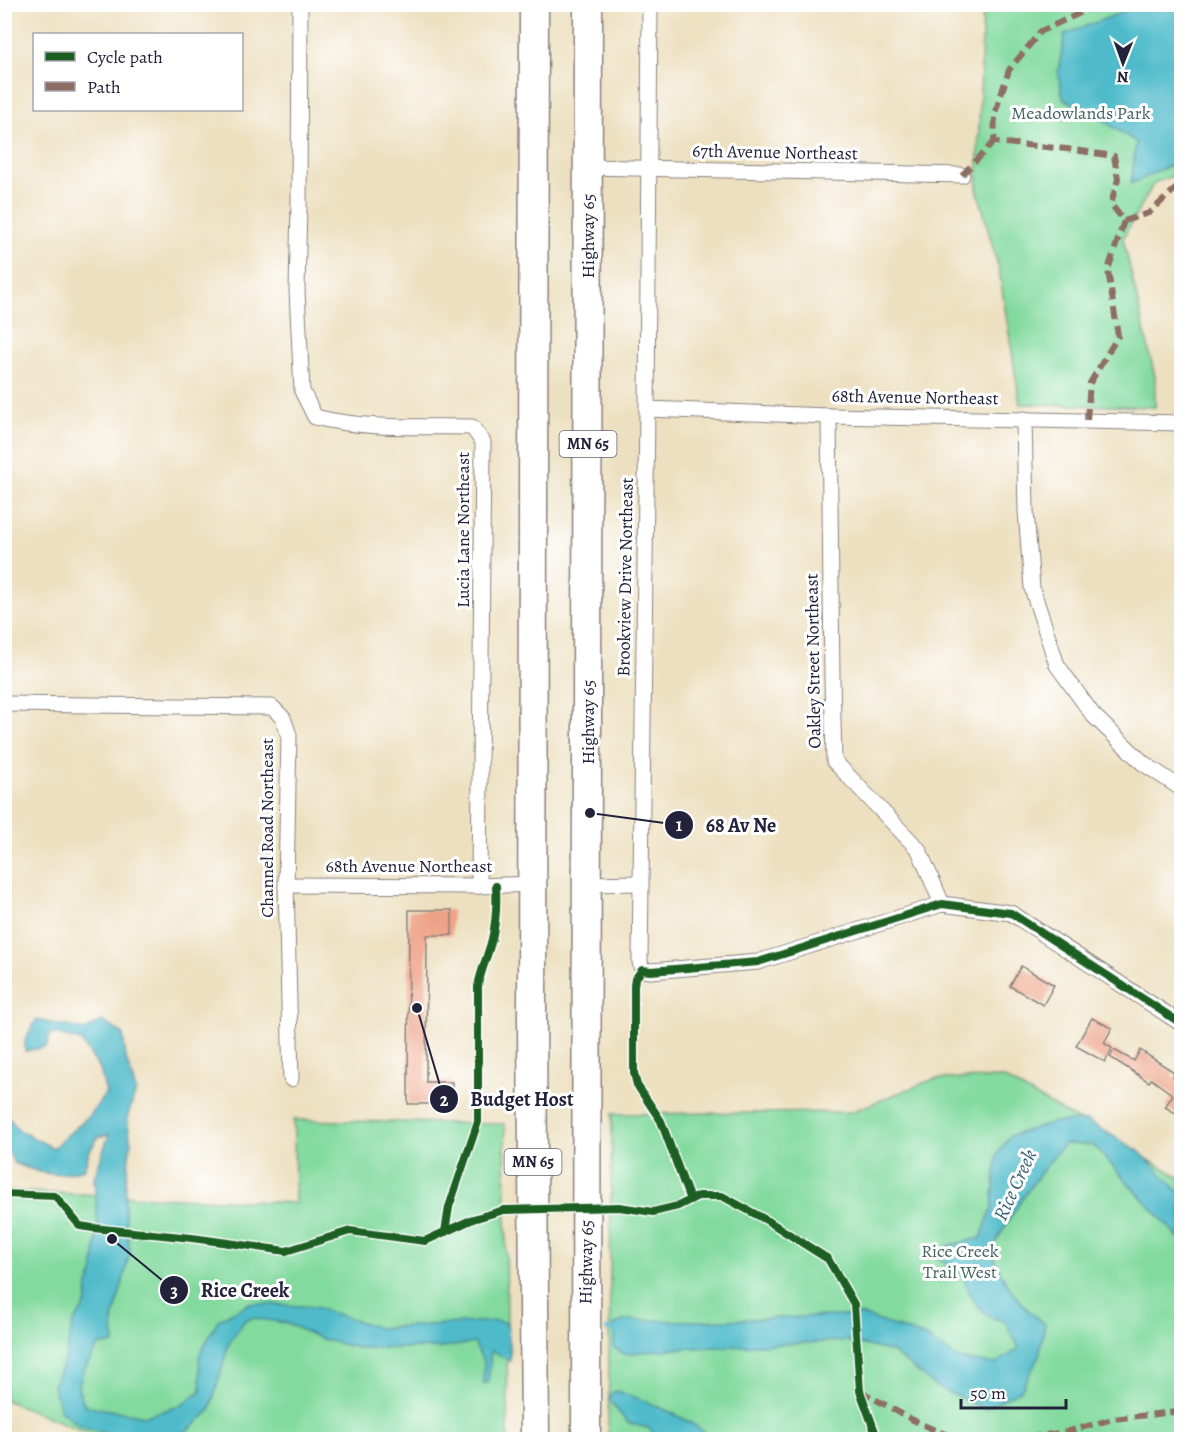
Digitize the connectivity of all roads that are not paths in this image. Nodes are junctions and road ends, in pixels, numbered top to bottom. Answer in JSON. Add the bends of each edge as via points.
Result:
{"nodes":[{"id":1,"x":300,"y":4,"type":"edge"},
{"id":2,"x":534,"y":4,"type":"edge"},
{"id":3,"x":588,"y":4,"type":"edge"},
{"id":4,"x":650,"y":4,"type":"edge"},
{"id":5,"x":588,"y":167,"type":"junction"},
{"id":6,"x":649,"y":169,"type":"junction"},
{"id":7,"x":962,"y":175,"type":"dead end"},
{"id":8,"x":647,"y":409,"type":"junction"},
{"id":9,"x":829,"y":416,"type":"junction"},
{"id":10,"x":1024,"y":418,"type":"junction"},
{"id":11,"x":1182,"y":423,"type":"edge"},
{"id":12,"x":4,"y":704,"type":"edge"},
{"id":13,"x":1182,"y":789,"type":"edge"},
{"id":14,"x":641,"y":883,"type":"junction"},
{"id":15,"x":533,"y":884,"type":"junction"},
{"id":16,"x":588,"y":884,"type":"junction"},
{"id":17,"x":286,"y":885,"type":"junction"},
{"id":18,"x":479,"y":886,"type":"junction"},
{"id":19,"x":942,"y":904,"type":"junction"},
{"id":20,"x":1182,"y":1024,"type":"edge"},
{"id":21,"x":291,"y":1079,"type":"dead end"},
{"id":22,"x":535,"y":1440,"type":"edge"},
{"id":23,"x":586,"y":1440,"type":"edge"}],
"edges":[{"from":1,"to":18,"type":"street","name":"Lucia Lane Northeast","via":[[297,291],[302,391],[315,417],[364,425],[472,427],[483,442]]},
{"from":2,"to":15,"type":"highway","number":"MN 65"},
{"from":3,"to":5,"type":"highway","name":"Highway 65","number":"MN 65"},
{"from":4,"to":6,"type":"street","name":"Brookview Drive Northeast"},
{"from":5,"to":6,"type":"street","name":"67th Avenue Northeast"},
{"from":5,"to":16,"type":"highway","name":"Highway 65","number":"MN 65"},
{"from":6,"to":7,"type":"street","name":"67th Avenue Northeast"},
{"from":6,"to":8,"type":"street","name":"Brookview Drive Northeast"},
{"from":8,"to":9,"type":"street","name":"68th Avenue Northeast"},
{"from":8,"to":14,"type":"street","name":"Brookview Drive Northeast"},
{"from":9,"to":10,"type":"street","name":"68th Avenue Northeast"},
{"from":9,"to":19,"type":"street","name":"Oakley Street Northeast","via":[[834,761],[919,850]]},
{"from":10,"to":11,"type":"street","name":"68th Avenue Northeast"},
{"from":10,"to":13,"type":"street","via":[[1032,588],[1057,665],[1093,715],[1143,763]]},
{"from":12,"to":17,"type":"street","name":"Channel Road Northeast","via":[[272,707],[284,718],[289,735]]},
{"from":14,"to":16,"type":"street"},
{"from":14,"to":19,"type":"street","name":"Brookview Drive Northeast","via":[[640,962],[642,970],[651,971],[758,962]]},
{"from":15,"to":18,"type":"street","name":"68th Avenue Northeast"},
{"from":15,"to":22,"type":"highway","number":"MN 65"},
{"from":16,"to":23,"type":"highway","name":"Highway 65","number":"MN 65"},
{"from":17,"to":18,"type":"street","name":"68th Avenue Northeast"},
{"from":17,"to":21,"type":"street","name":"Channel Road Northeast"},
{"from":19,"to":20,"type":"street","via":[[1011,913]]}]}
